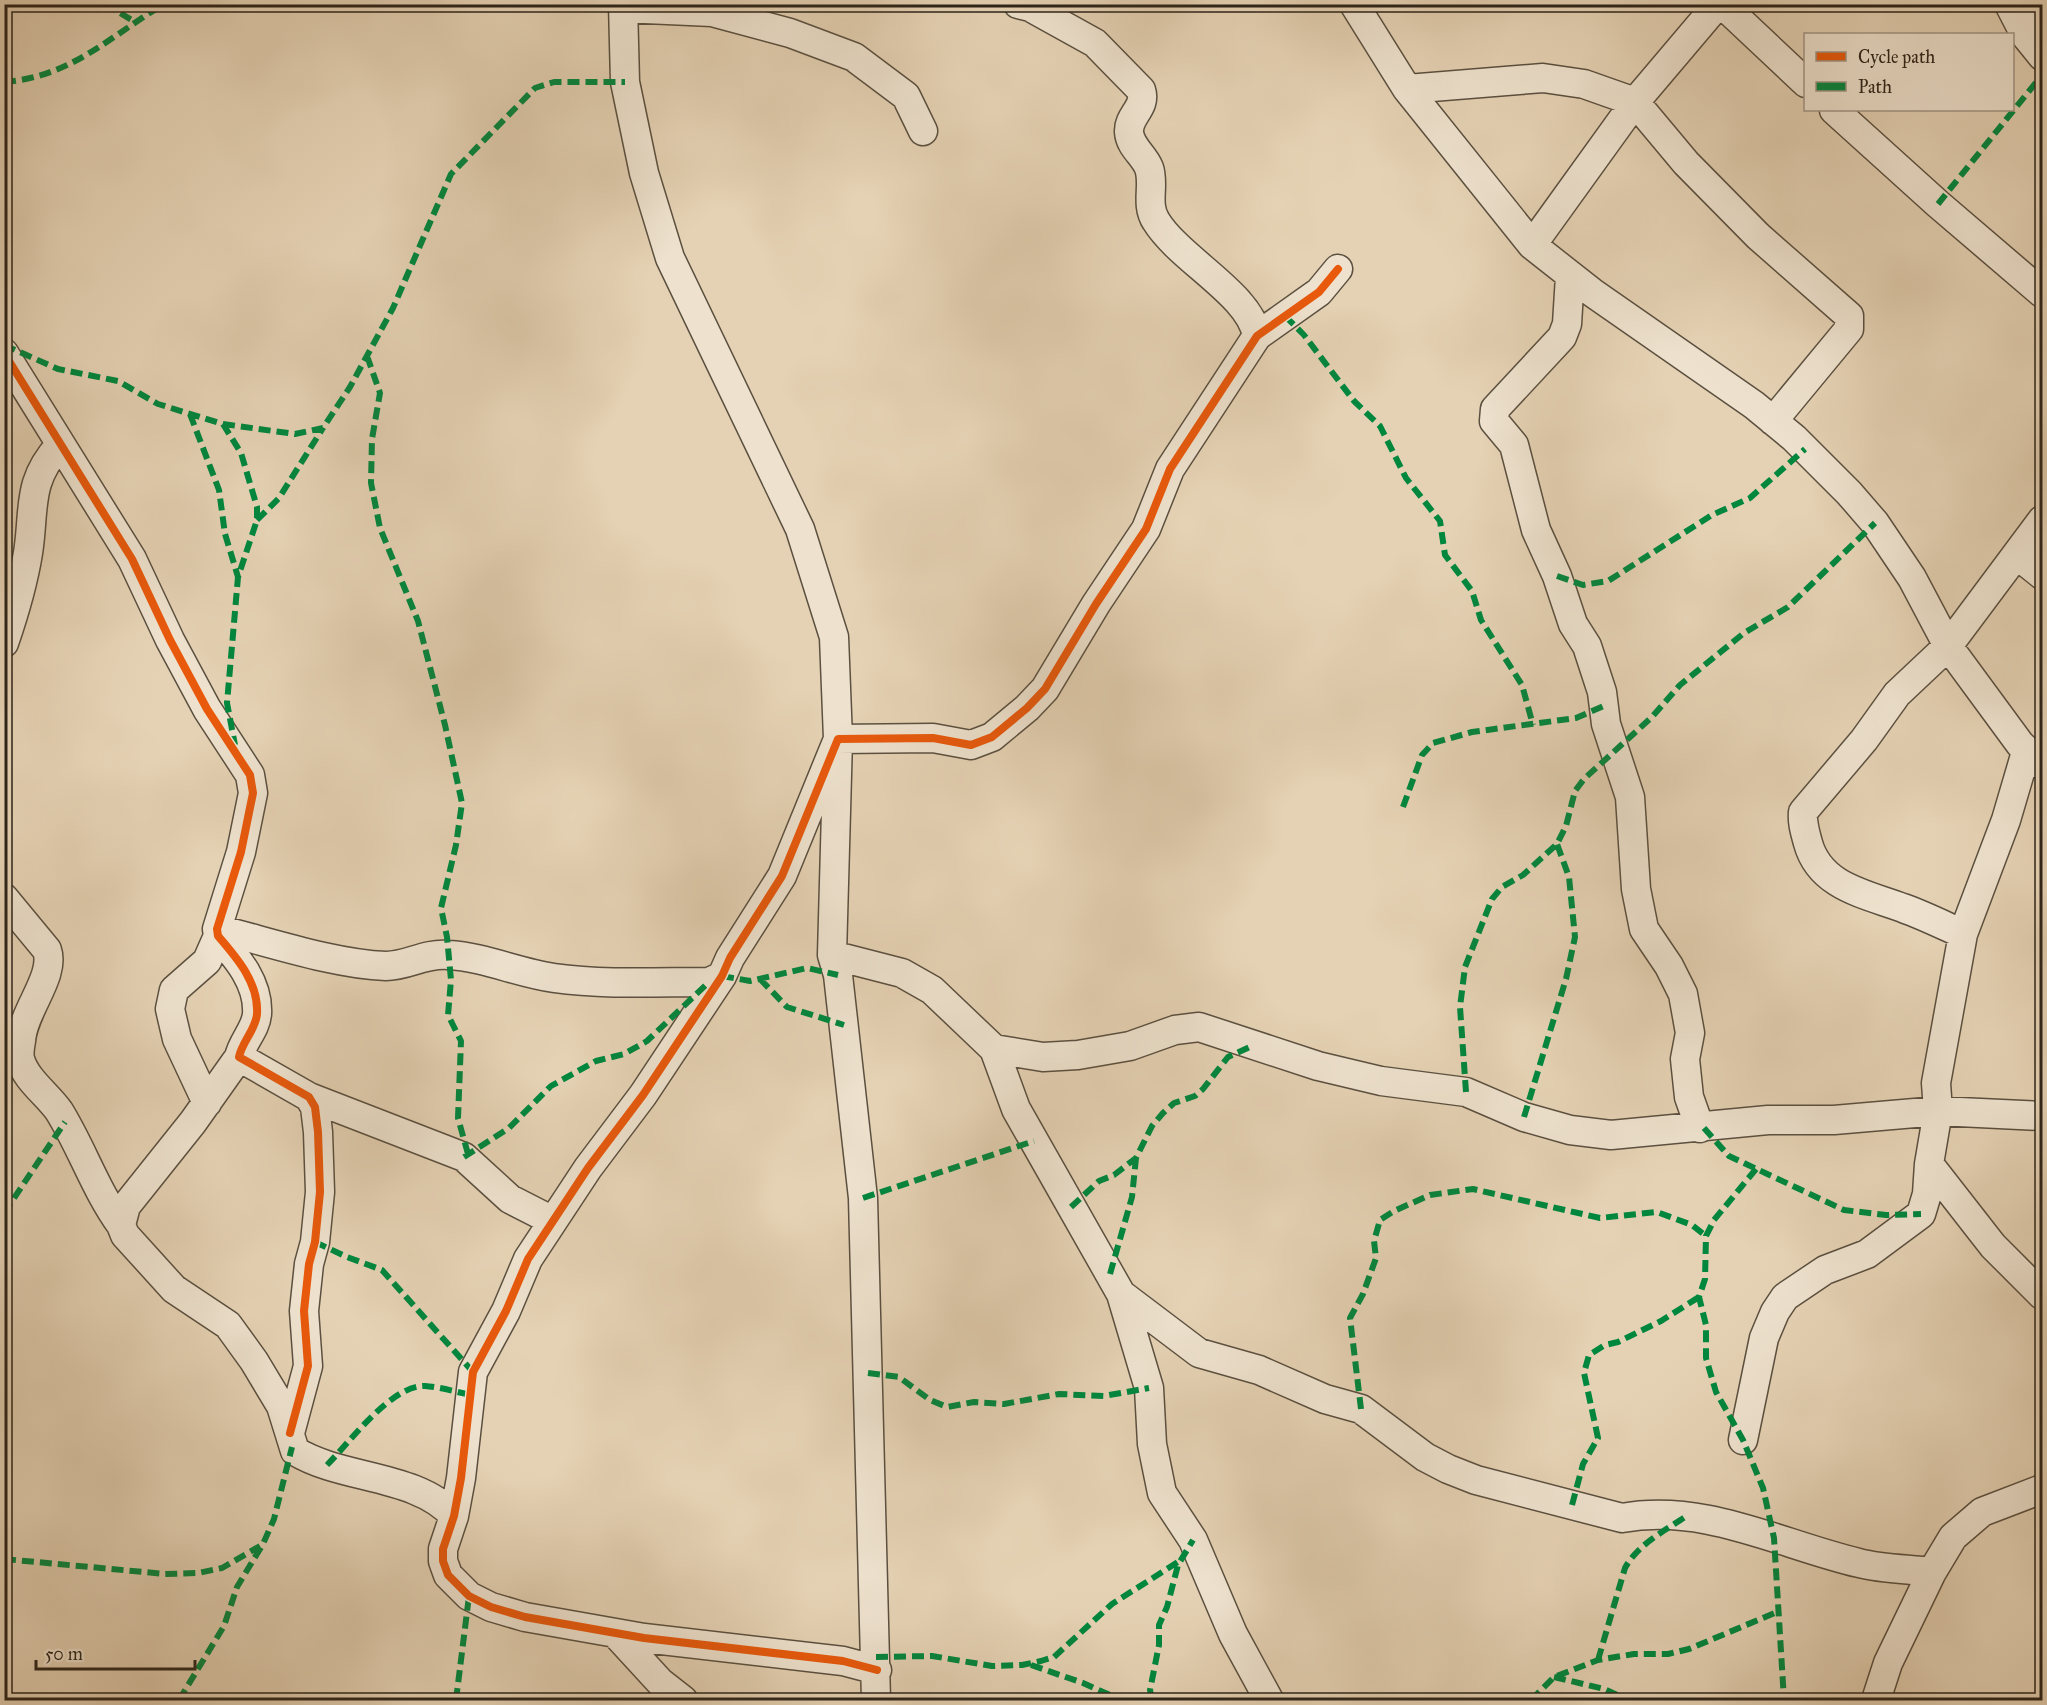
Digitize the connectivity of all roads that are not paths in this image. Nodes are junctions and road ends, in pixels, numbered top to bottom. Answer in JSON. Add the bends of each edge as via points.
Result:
{"nodes":[{"id":1,"x":1018,"y":4,"type":"edge"},
{"id":2,"x":1354,"y":4,"type":"edge"},
{"id":3,"x":1720,"y":4,"type":"edge"},
{"id":4,"x":2009,"y":4,"type":"edge"},
{"id":5,"x":623,"y":6,"type":"edge"},
{"id":6,"x":2043,"y":6,"type":"edge"},
{"id":7,"x":2034,"y":45,"type":"edge"},
{"id":8,"x":1804,"y":81,"type":"edge"},
{"id":9,"x":1407,"y":89,"type":"junction"},
{"id":10,"x":1635,"y":102,"type":"junction"},
{"id":11,"x":1835,"y":111,"type":"edge"},
{"id":12,"x":923,"y":131,"type":"dead end"},
{"id":13,"x":1532,"y":245,"type":"junction"},
{"id":14,"x":1338,"y":268,"type":"dead end"},
{"id":15,"x":1570,"y":276,"type":"junction"},
{"id":16,"x":2043,"y":293,"type":"edge"},
{"id":17,"x":1257,"y":336,"type":"junction"},
{"id":18,"x":4,"y":352,"type":"edge"},
{"id":19,"x":1773,"y":420,"type":"junction"},
{"id":20,"x":60,"y":445,"type":"junction"},
{"id":21,"x":2043,"y":520,"type":"edge"},
{"id":22,"x":2017,"y":555,"type":"junction"},
{"id":23,"x":2043,"y":575,"type":"edge"},
{"id":24,"x":4,"y":643,"type":"edge"},
{"id":25,"x":1948,"y":646,"type":"junction"},
{"id":26,"x":838,"y":739,"type":"junction"},
{"id":27,"x":2034,"y":759,"type":"edge"},
{"id":28,"x":4,"y":898,"type":"edge"},
{"id":29,"x":218,"y":932,"type":"junction"},
{"id":30,"x":1963,"y":934,"type":"junction"},
{"id":31,"x":832,"y":955,"type":"junction"},
{"id":32,"x":722,"y":976,"type":"junction"},
{"id":33,"x":994,"y":1049,"type":"junction"},
{"id":34,"x":239,"y":1057,"type":"junction"},
{"id":35,"x":309,"y":1097,"type":"junction"},
{"id":36,"x":207,"y":1103,"type":"junction"},
{"id":37,"x":1938,"y":1111,"type":"junction"},
{"id":38,"x":2043,"y":1116,"type":"edge"},
{"id":39,"x":1701,"y":1128,"type":"junction"},
{"id":40,"x":1929,"y":1164,"type":"junction"},
{"id":41,"x":553,"y":1221,"type":"junction"},
{"id":42,"x":120,"y":1225,"type":"junction"},
{"id":43,"x":1120,"y":1294,"type":"junction"},
{"id":44,"x":2043,"y":1295,"type":"edge"},
{"id":45,"x":290,"y":1433,"type":"junction"},
{"id":46,"x":1743,"y":1440,"type":"dead end"},
{"id":47,"x":2043,"y":1489,"type":"edge"},
{"id":48,"x":454,"y":1516,"type":"junction"},
{"id":49,"x":1932,"y":1572,"type":"junction"},
{"id":50,"x":615,"y":1633,"type":"junction"},
{"id":51,"x":877,"y":1670,"type":"junction"},
{"id":52,"x":683,"y":1701,"type":"edge"},
{"id":53,"x":876,"y":1701,"type":"edge"},
{"id":54,"x":1269,"y":1701,"type":"edge"},
{"id":55,"x":1876,"y":1701,"type":"edge"}],
"edges":[{"from":1,"to":17,"type":"street","via":[[1095,43],[1141,90],[1142,105],[1130,123],[1129,132],[1148,166],[1154,219],[1171,243],[1248,313]]},
{"from":2,"to":9,"type":"street"},
{"from":3,"to":8,"type":"street"},
{"from":3,"to":10,"type":"street"},
{"from":4,"to":7,"type":"street"},
{"from":5,"to":12,"type":"street","via":[[712,12],[790,33],[854,57],[906,96]]},
{"from":5,"to":26,"type":"street","via":[[625,82],[644,173],[670,258],[800,529],[834,637]]},
{"from":6,"to":7,"type":"street"},
{"from":9,"to":10,"type":"street","via":[[1543,78],[1584,84]]},
{"from":9,"to":13,"type":"street"},
{"from":10,"to":13,"type":"street"},
{"from":10,"to":19,"type":"street","via":[[1686,163],[1758,236],[1849,316],[1849,329]]},
{"from":11,"to":16,"type":"street"},
{"from":13,"to":15,"type":"street"},
{"from":14,"to":17,"type":"street","via":[[1320,292]]},
{"from":15,"to":19,"type":"street"},
{"from":15,"to":39,"type":"street","via":[[1567,324],[1562,337],[1495,409],[1494,421],[1514,445],[1536,530],[1573,624],[1587,646],[1602,692],[1606,724],[1630,797],[1636,889],[1644,929],[1683,994],[1690,1033],[1685,1059],[1689,1097]]},
{"from":17,"to":26,"type":"street","via":[[1175,460],[1146,529],[1045,689],[1027,708],[992,736],[971,745],[933,738]]},
{"from":18,"to":20,"type":"street"},
{"from":19,"to":25,"type":"street","via":[[1875,522],[1912,578]]},
{"from":20,"to":24,"type":"street","via":[[38,477],[30,509],[28,553]]},
{"from":20,"to":29,"type":"street","via":[[132,559],[207,709],[250,775],[253,794]]},
{"from":21,"to":22,"type":"street"},
{"from":22,"to":23,"type":"street"},
{"from":22,"to":25,"type":"street"},
{"from":25,"to":27,"type":"street"},
{"from":25,"to":30,"type":"street","via":[[1897,693],[1864,740],[1807,805],[1802,822],[1811,856],[1833,881]]},
{"from":26,"to":31,"type":"street"},
{"from":26,"to":32,"type":"street","via":[[783,876]]},
{"from":27,"to":30,"type":"street","via":[[2006,819]]},
{"from":28,"to":42,"type":"street","via":[[47,950],[50,959],[26,1014],[20,1059],[58,1110],[103,1201]]},
{"from":29,"to":32,"type":"street","via":[[364,964],[401,964],[424,955],[447,954],[573,980],[709,982]]},
{"from":29,"to":34,"type":"street","via":[[246,970],[254,994],[257,1015]]},
{"from":29,"to":36,"type":"street","via":[[207,961],[174,990],[170,1009],[177,1039]]},
{"from":30,"to":37,"type":"street","via":[[1936,1083]]},
{"from":31,"to":33,"type":"street","via":[[902,973],[932,990]]},
{"from":31,"to":51,"type":"street","via":[[839,985],[863,1198]]},
{"from":32,"to":41,"type":"street"},
{"from":33,"to":39,"type":"street","via":[[1043,1057],[1078,1055],[1130,1046],[1175,1030],[1199,1028],[1381,1081],[1466,1092],[1524,1117],[1570,1130],[1611,1135]]},
{"from":33,"to":43,"type":"street","via":[[1016,1109]]},
{"from":34,"to":35,"type":"street"},
{"from":34,"to":36,"type":"street"},
{"from":35,"to":41,"type":"street","via":[[464,1157],[510,1199]]},
{"from":35,"to":45,"type":"street","via":[[317,1124],[320,1192],[304,1311],[308,1366]]},
{"from":36,"to":42,"type":"street","via":[[134,1194]]},
{"from":37,"to":38,"type":"street"},
{"from":37,"to":39,"type":"street","via":[[1834,1120],[1768,1120]]},
{"from":37,"to":40,"type":"street"},
{"from":40,"to":44,"type":"street","via":[[1993,1246]]},
{"from":40,"to":46,"type":"street","via":[[1928,1194],[1921,1214],[1867,1254],[1824,1270],[1785,1297],[1764,1338]]},
{"from":41,"to":48,"type":"street","via":[[528,1259],[473,1372]]},
{"from":42,"to":45,"type":"street","via":[[143,1257],[174,1289],[228,1325],[281,1406]]},
{"from":43,"to":49,"type":"street","via":[[1199,1353],[1259,1370],[1326,1399],[1361,1409],[1425,1457],[1476,1480],[1622,1518],[1688,1515],[1860,1563]]},
{"from":43,"to":54,"type":"street","via":[[1149,1389],[1152,1444],[1162,1493],[1193,1540],[1233,1634]]},
{"from":45,"to":48,"type":"street","via":[[295,1451],[304,1457],[429,1496]]},
{"from":47,"to":49,"type":"street","via":[[1982,1512],[1953,1537]]},
{"from":48,"to":50,"type":"street","via":[[443,1561],[448,1575],[469,1596],[525,1617]]},
{"from":49,"to":55,"type":"street","via":[[1888,1663]]},
{"from":50,"to":51,"type":"street","via":[[843,1660]]},
{"from":50,"to":52,"type":"street"},
{"from":51,"to":53,"type":"street"}]}
